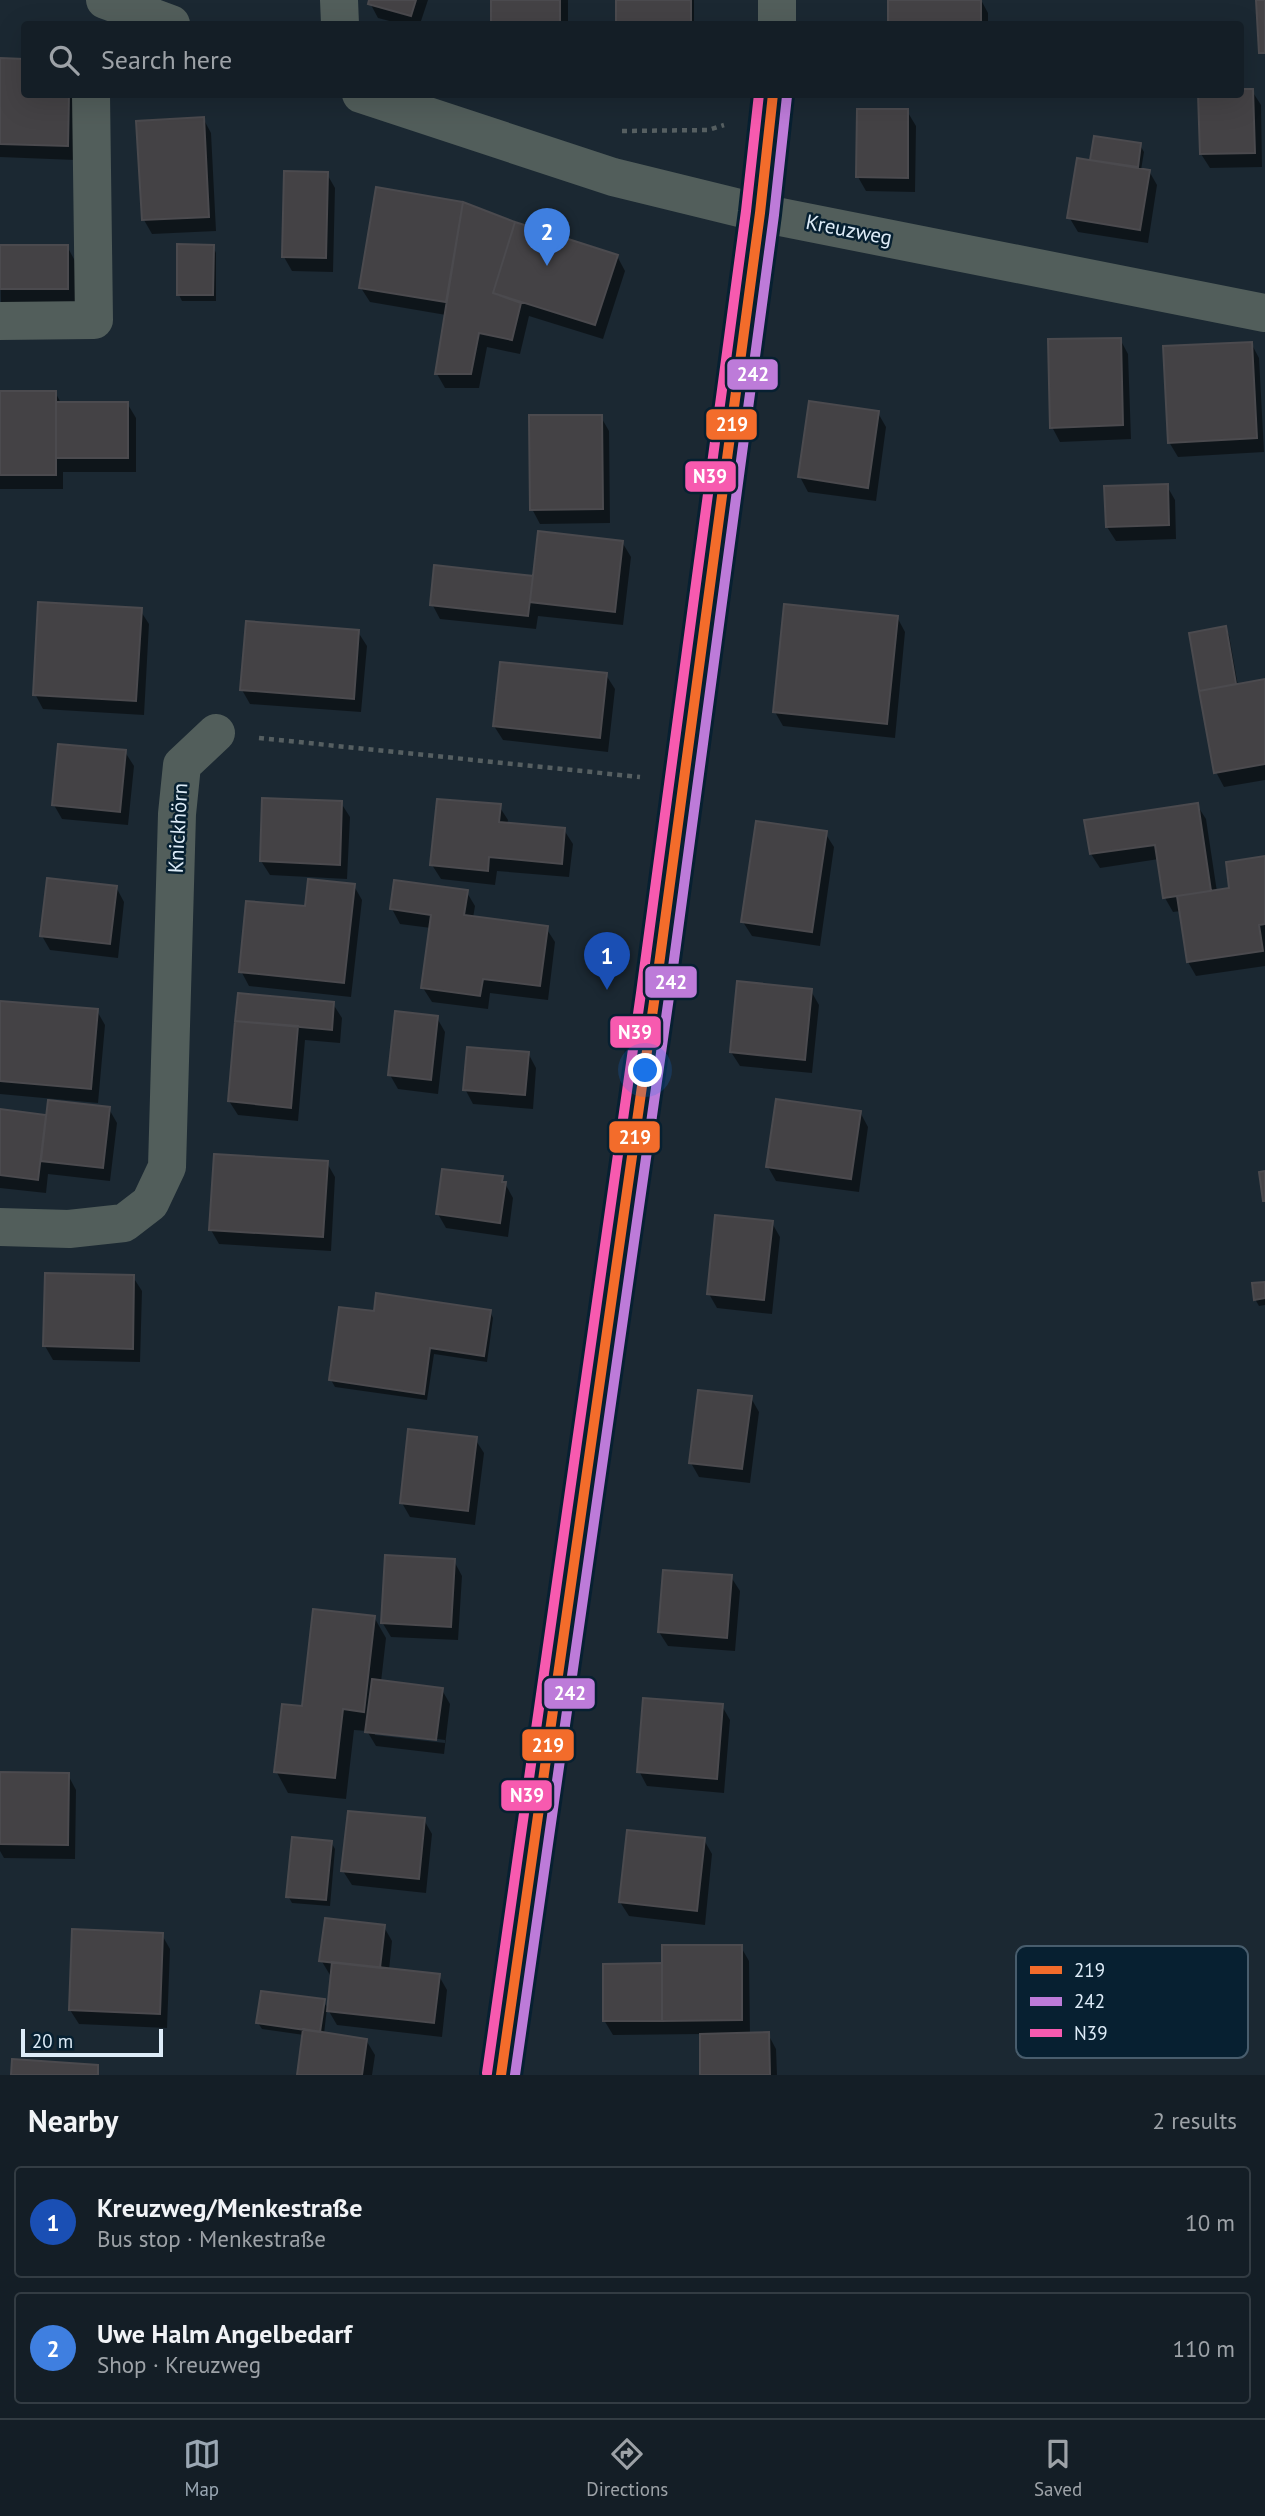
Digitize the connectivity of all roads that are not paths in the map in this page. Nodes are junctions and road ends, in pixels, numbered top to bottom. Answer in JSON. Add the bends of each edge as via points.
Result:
{"nodes":[{"id":1,"x":90,"y":0,"type":"edge"},
{"id":2,"x":105,"y":0,"type":"edge"},
{"id":3,"x":339,"y":0,"type":"edge"},
{"id":4,"x":777,"y":0,"type":"edge"},
{"id":5,"x":90,"y":21,"type":"edge"},
{"id":6,"x":163,"y":21,"type":"edge"},
{"id":7,"x":340,"y":21,"type":"edge"},
{"id":8,"x":777,"y":21,"type":"edge"},
{"id":9,"x":91,"y":98,"type":"edge"},
{"id":10,"x":373,"y":98,"type":"edge"},
{"id":11,"x":772,"y":98,"type":"edge"},
{"id":12,"x":760,"y":213,"type":"junction"},
{"id":13,"x":1265,"y":313,"type":"edge"},
{"id":14,"x":0,"y":321,"type":"edge"},
{"id":15,"x":216,"y":733,"type":"road end"},
{"id":16,"x":0,"y":1227,"type":"edge"},
{"id":17,"x":500,"y":2075,"type":"edge"}],
"edges":[{"from":1,"to":5,"type":"street"},
{"from":2,"to":6,"type":"street"},
{"from":3,"to":7,"type":"street"},
{"from":4,"to":8,"type":"street"},
{"from":9,"to":14,"type":"street","via":[[94,320]]},
{"from":10,"to":12,"type":"street","name":"Kreuzweg","via":[[612,177]]},
{"from":11,"to":12,"type":"street"},
{"from":12,"to":13,"type":"street","name":"Kreuzweg"},
{"from":12,"to":17,"type":"street","via":[[655,995]]},
{"from":15,"to":16,"type":"street","name":"Knickhörn","via":[[182,765],[167,1167],[150,1203],[124,1223]]}]}
